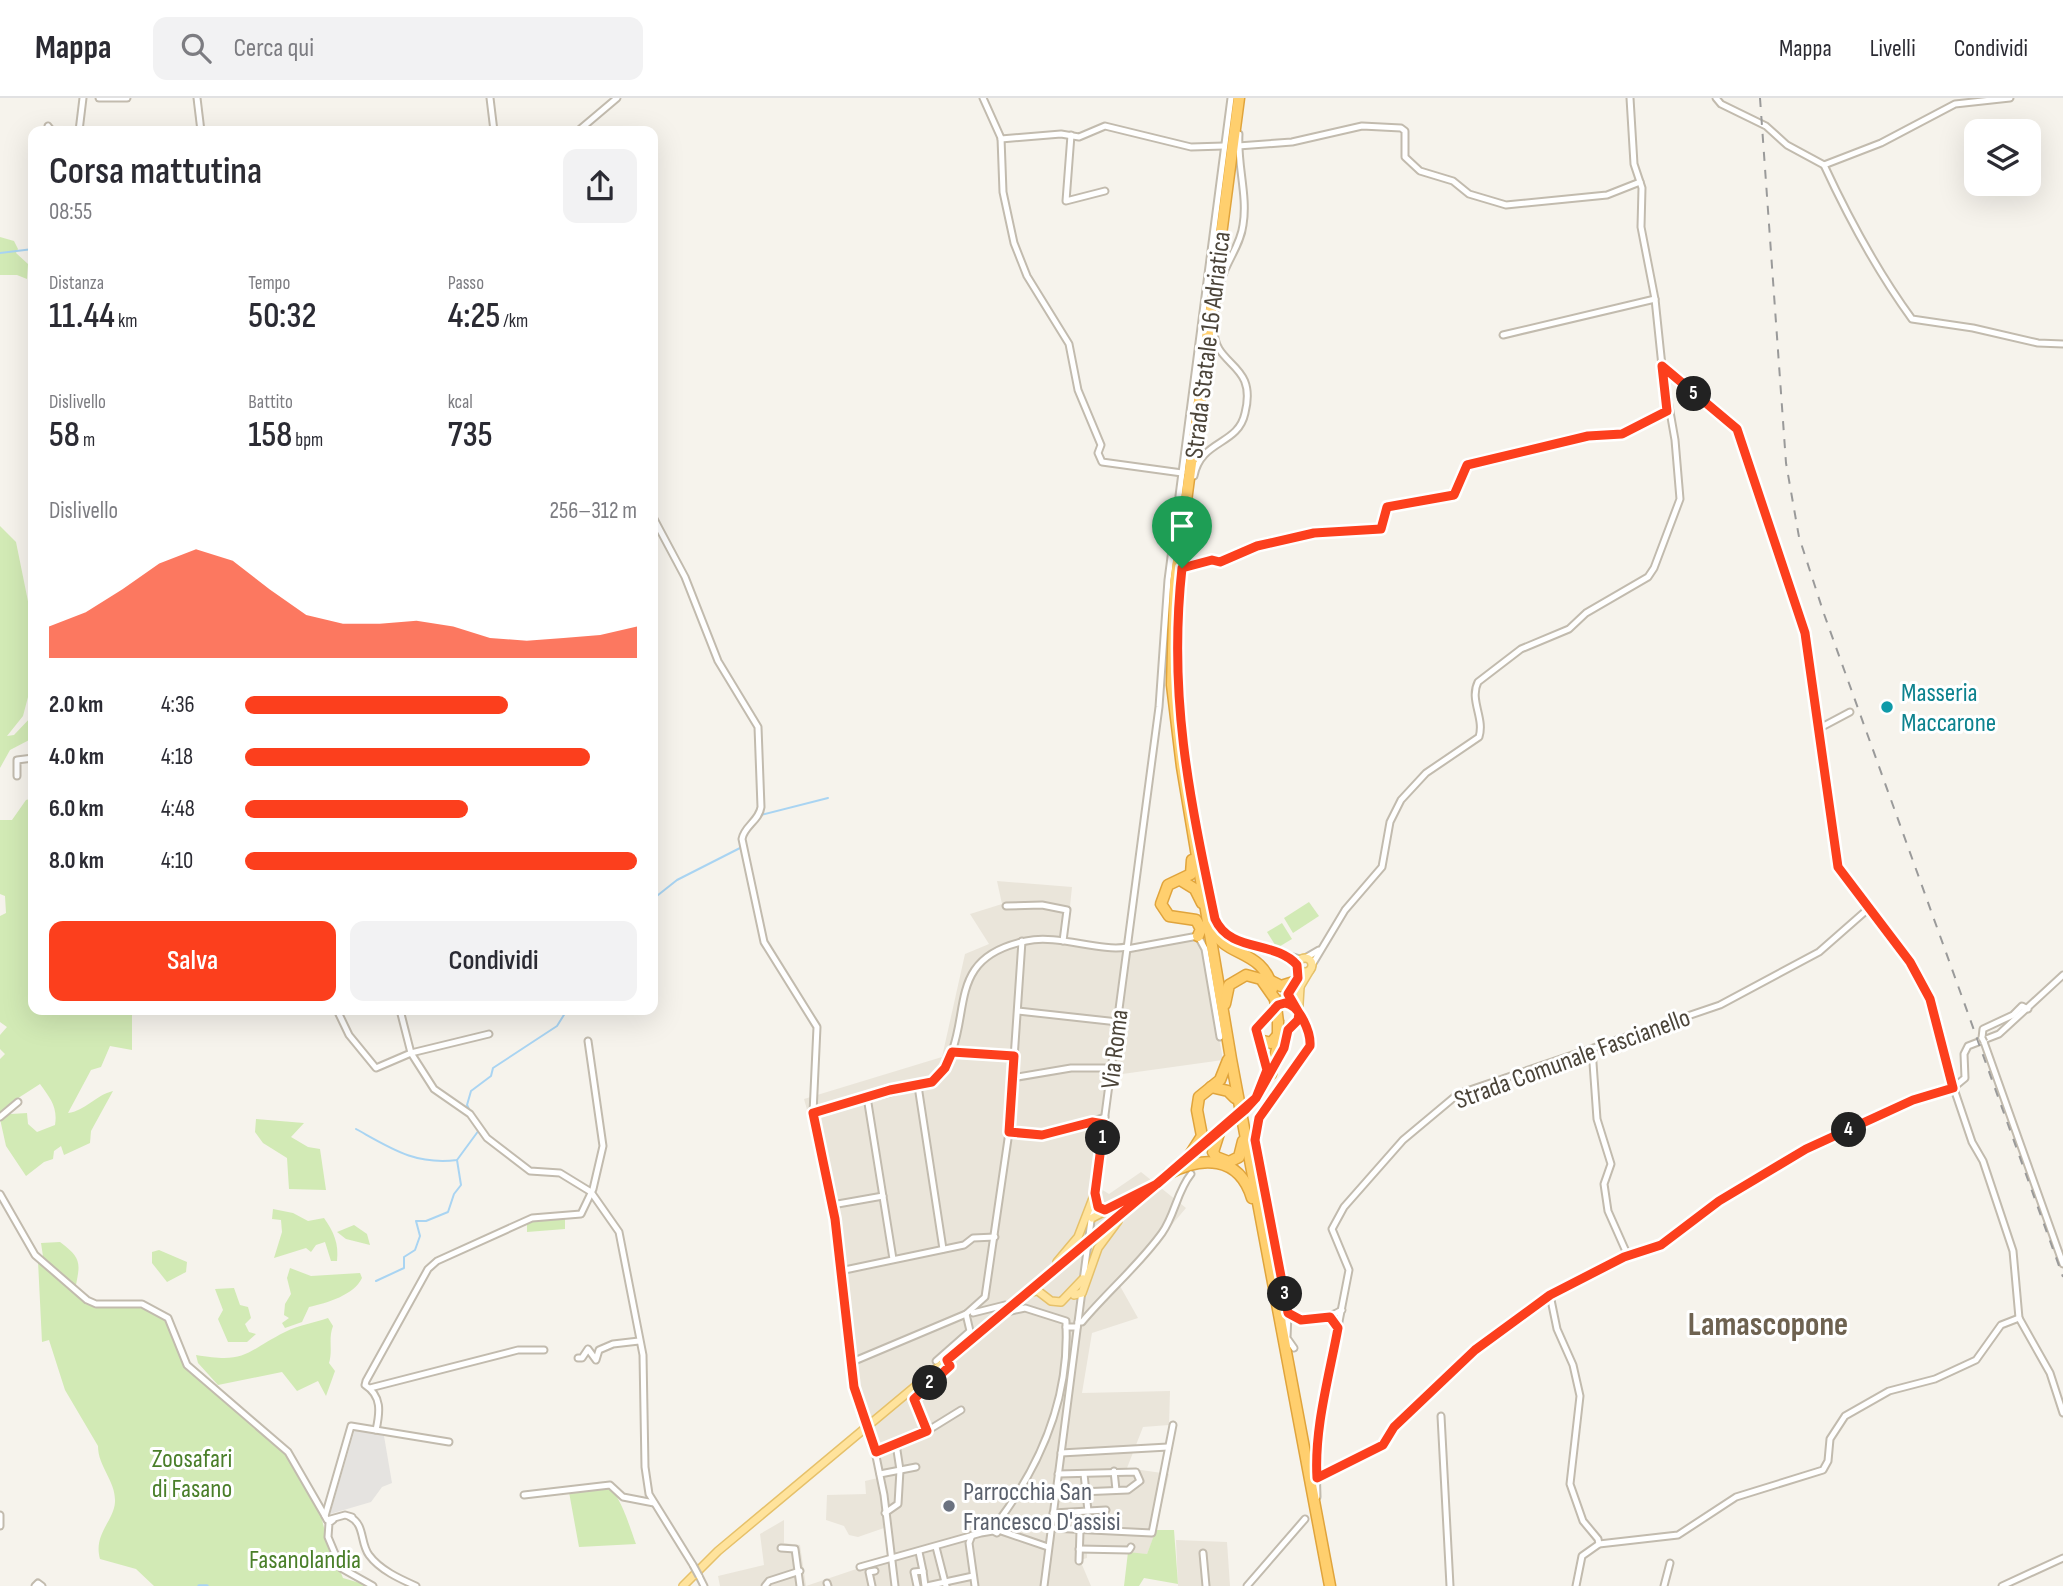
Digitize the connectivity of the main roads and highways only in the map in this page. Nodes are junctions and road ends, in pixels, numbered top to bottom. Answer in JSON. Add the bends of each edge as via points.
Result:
{"nodes":[{"id":1,"x":1237,"y":98,"type":"edge"},
{"id":2,"x":1192,"y":849,"type":"junction"},
{"id":3,"x":1182,"y":880,"type":"junction"},
{"id":4,"x":1204,"y":904,"type":"junction"},
{"id":5,"x":1198,"y":936,"type":"road end"},
{"id":6,"x":1301,"y":963,"type":"junction"},
{"id":7,"x":1311,"y":967,"type":"junction"},
{"id":8,"x":1270,"y":981,"type":"junction"},
{"id":9,"x":1298,"y":984,"type":"junction"},
{"id":10,"x":1276,"y":1002,"type":"junction"},
{"id":11,"x":1294,"y":1025,"type":"junction"},
{"id":12,"x":1304,"y":1025,"type":"road end"},
{"id":13,"x":1279,"y":1034,"type":"junction"},
{"id":14,"x":1259,"y":1040,"type":"junction"},
{"id":15,"x":1230,"y":1063,"type":"junction"},
{"id":16,"x":1271,"y":1074,"type":"junction"},
{"id":17,"x":1211,"y":1087,"type":"junction"},
{"id":18,"x":1235,"y":1098,"type":"junction"},
{"id":19,"x":1256,"y":1098,"type":"junction"},
{"id":20,"x":1199,"y":1115,"type":"junction"},
{"id":21,"x":1222,"y":1128,"type":"junction"},
{"id":22,"x":1243,"y":1140,"type":"junction"},
{"id":23,"x":1188,"y":1158,"type":"junction"},
{"id":24,"x":1168,"y":1174,"type":"junction"},
{"id":25,"x":1157,"y":1184,"type":"junction"},
{"id":26,"x":1140,"y":1198,"type":"junction"},
{"id":27,"x":1105,"y":1210,"type":"junction"},
{"id":28,"x":1256,"y":1214,"type":"junction"},
{"id":29,"x":1092,"y":1219,"type":"road end"},
{"id":30,"x":1050,"y":1273,"type":"junction"},
{"id":31,"x":1083,"y":1278,"type":"road end"},
{"id":32,"x":1035,"y":1285,"type":"junction"},
{"id":33,"x":1042,"y":1293,"type":"junction"},
{"id":34,"x":1025,"y":1294,"type":"junction"},
{"id":35,"x":1075,"y":1295,"type":"junction"},
{"id":36,"x":1080,"y":1303,"type":"road end"},
{"id":37,"x":683,"y":1586,"type":"edge"},
{"id":38,"x":1328,"y":1586,"type":"edge"}],
"edges":[{"from":1,"to":2,"type":"highway","name":"Strada Statale 16 Adriatica","via":[[1169,607],[1171,718]]},
{"from":1,"to":4,"type":"highway","name":"Strada Statale 16 Adriatica","via":[[1172,618],[1176,729]]},
{"from":2,"to":3,"type":"highway","via":[[1193,869]]},
{"from":2,"to":4,"type":"highway","name":"Strada Statale 16 Adriatica"},
{"from":3,"to":4,"type":"highway","via":[[1195,889]]},
{"from":3,"to":5,"type":"highway","via":[[1168,885],[1161,904],[1169,916],[1196,919]]},
{"from":4,"to":8,"type":"highway","via":[[1217,938],[1259,962]]},
{"from":4,"to":15,"type":"highway","name":"Strada Statale 16 Adriatica"},
{"from":6,"to":7,"type":"main road"},
{"from":6,"to":7,"type":"main road"},
{"from":6,"to":9,"type":"main road"},
{"from":7,"to":9,"type":"main road"},
{"from":8,"to":9,"type":"highway"},
{"from":8,"to":10,"type":"highway"},
{"from":9,"to":10,"type":"main road","via":[[1290,999]]},
{"from":9,"to":11,"type":"main road","via":[[1299,1013]]},
{"from":10,"to":13,"type":"highway","bridge":true},
{"from":10,"to":14,"type":"main road","via":[[1259,1024]]},
{"from":10,"to":15,"type":"highway","via":[[1268,986],[1253,975],[1239,976],[1229,985],[1225,1007]]},
{"from":11,"to":12,"type":"main road"},
{"from":11,"to":16,"type":"main road"},
{"from":13,"to":14,"type":"highway","via":[[1271,1043]]},
{"from":13,"to":16,"type":"highway"},
{"from":14,"to":19,"type":"main road","via":[[1267,1070]]},
{"from":15,"to":17,"type":"highway"},
{"from":15,"to":18,"type":"highway","name":"Strada Statale 16 Adriatica"},
{"from":15,"to":38,"type":"highway","name":"Strada Statale 16 Adriatica"},
{"from":16,"to":19,"type":"main road"},
{"from":17,"to":18,"type":"highway"},
{"from":17,"to":20,"type":"highway","via":[[1199,1097]]},
{"from":18,"to":22,"type":"highway","name":"Strada Statale 16 Adriatica"},
{"from":19,"to":21,"type":"main road","bridge":true},
{"from":20,"to":21,"type":"highway","via":[[1207,1124]]},
{"from":20,"to":23,"type":"highway","via":[[1202,1136]]},
{"from":21,"to":22,"type":"highway","via":[[1212,1145],[1222,1161],[1239,1157]]},
{"from":21,"to":23,"type":"main road"},
{"from":22,"to":28,"type":"highway","name":"Strada Statale 16 Adriatica"},
{"from":23,"to":24,"type":"main road"},
{"from":24,"to":25,"type":"main road"},
{"from":24,"to":28,"type":"highway","via":[[1194,1162],[1221,1164],[1245,1182]]},
{"from":25,"to":26,"type":"main road"},
{"from":25,"to":27,"type":"main road"},
{"from":26,"to":30,"type":"main road","bridge":true},
{"from":26,"to":35,"type":"main road","via":[[1098,1248]]},
{"from":27,"to":29,"type":"main road"},
{"from":27,"to":32,"type":"main road","via":[[1098,1207],[1095,1193],[1078,1237]]},
{"from":28,"to":38,"type":"highway","name":"Strada Statale 16 Adriatica"},
{"from":30,"to":32,"type":"main road"},
{"from":30,"to":33,"type":"main road","via":[[1042,1283]]},
{"from":31,"to":35,"type":"main road"},
{"from":32,"to":34,"type":"main road"},
{"from":33,"to":34,"type":"main road"},
{"from":33,"to":35,"type":"main road","via":[[1056,1302]]},
{"from":34,"to":37,"type":"main road","via":[[718,1550]]},
{"from":35,"to":36,"type":"main road"}]}
